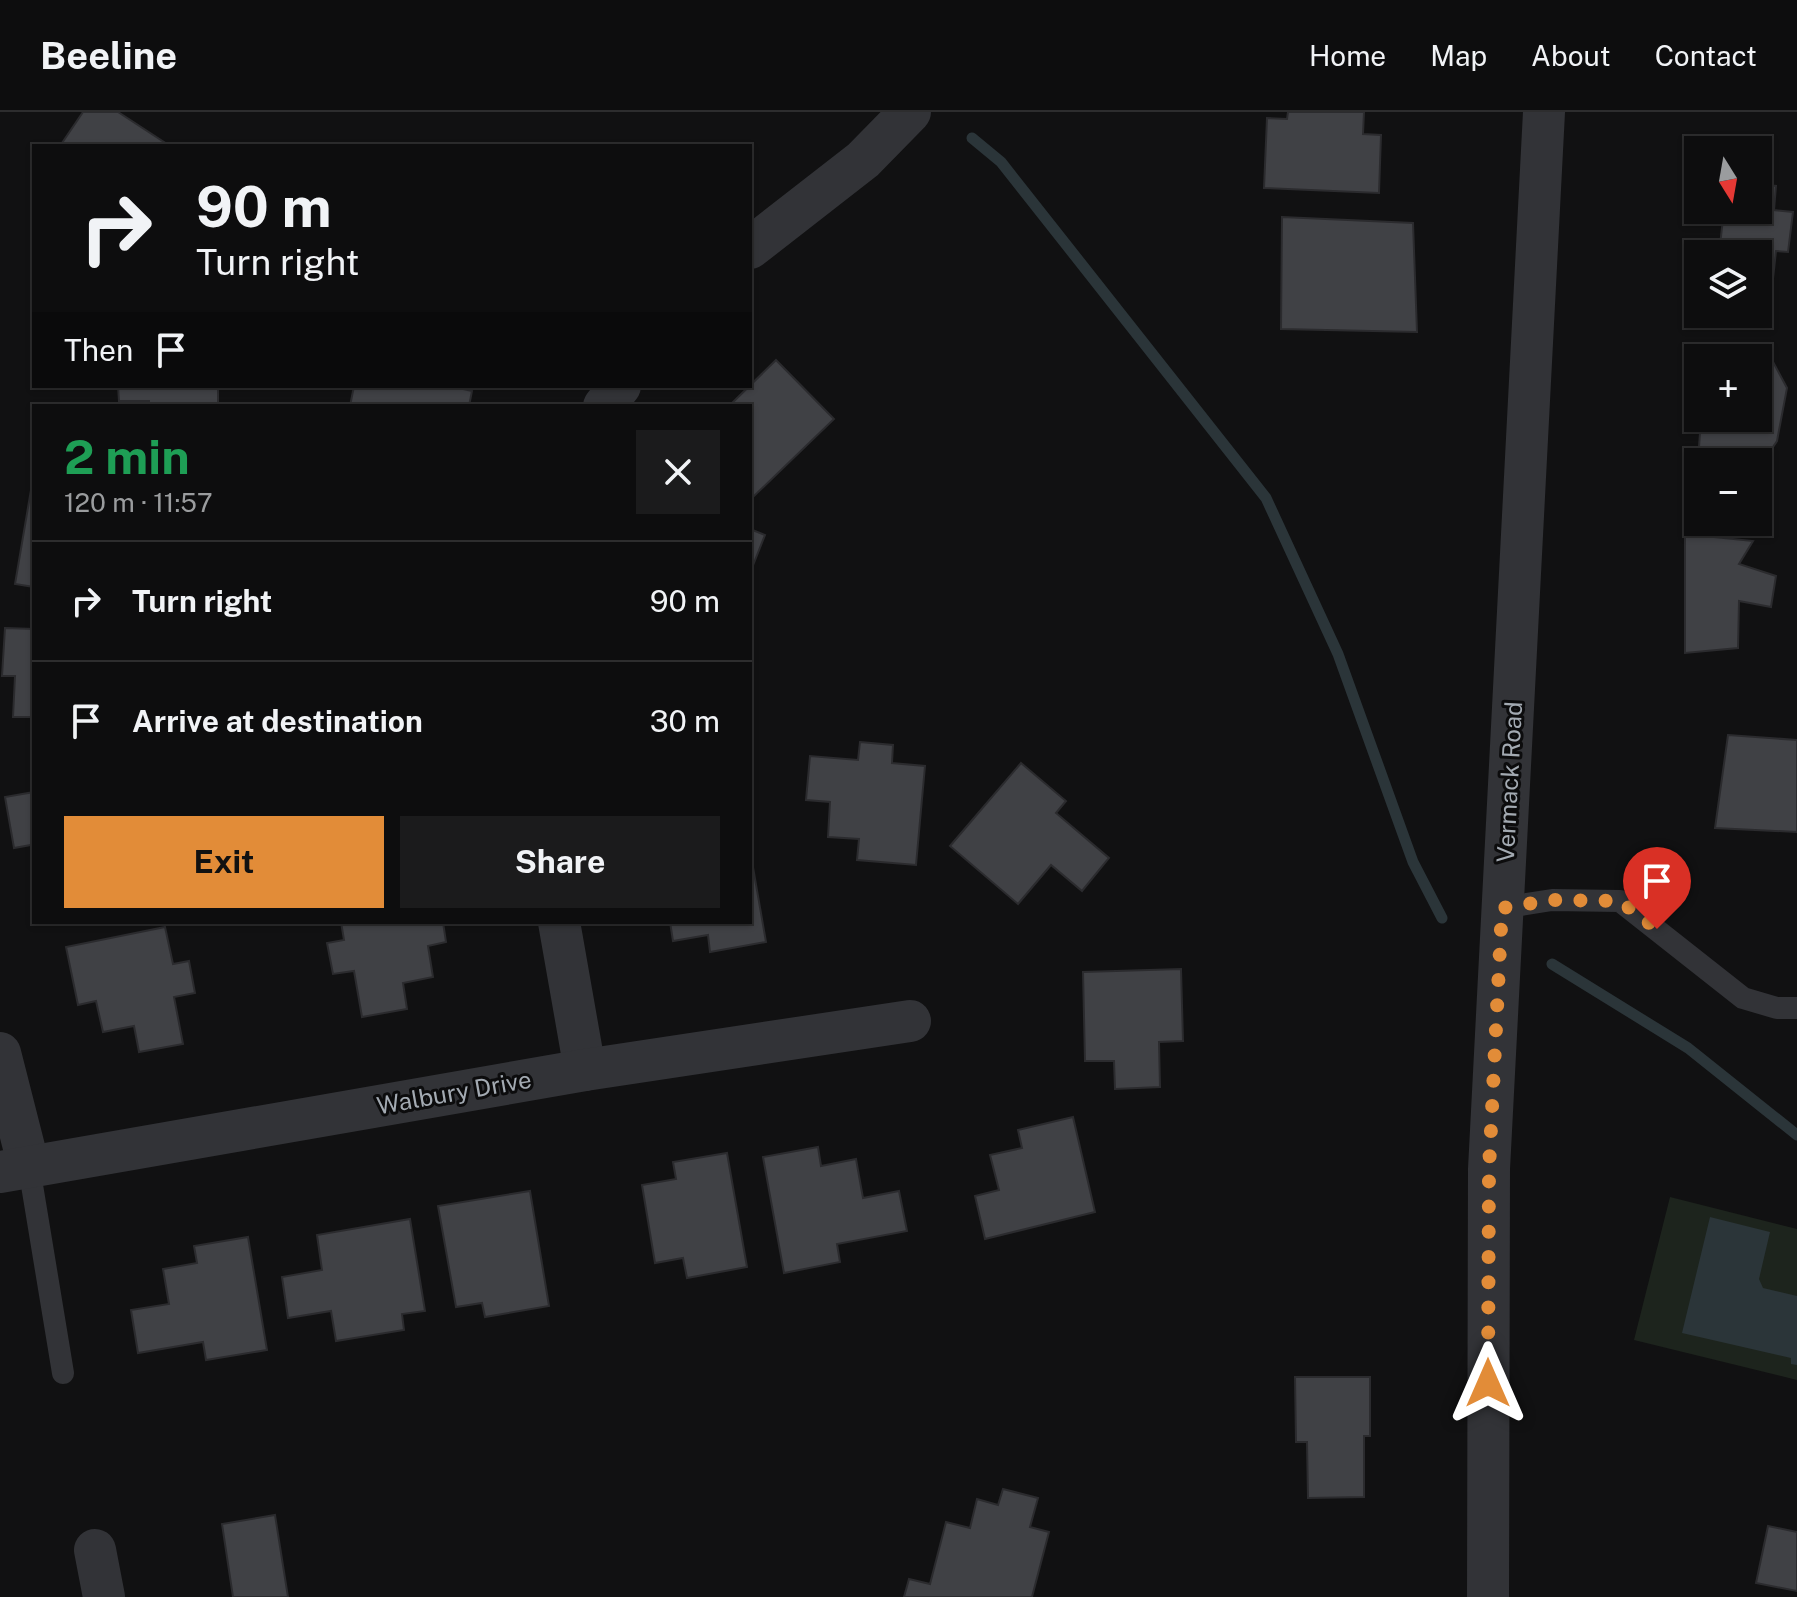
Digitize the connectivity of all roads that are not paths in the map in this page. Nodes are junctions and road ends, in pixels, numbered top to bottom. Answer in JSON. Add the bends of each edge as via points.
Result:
{"nodes":[{"id":1,"x":910,"y":112,"type":"edge"},
{"id":2,"x":1544,"y":112,"type":"edge"},
{"id":3,"x":752,"y":246,"type":"edge"},
{"id":4,"x":618,"y":388,"type":"edge"},
{"id":5,"x":606,"y":404,"type":"edge"},
{"id":6,"x":1502,"y":908,"type":"junction"},
{"id":7,"x":559,"y":924,"type":"edge"},
{"id":8,"x":1797,"y":1008,"type":"edge"},
{"id":9,"x":910,"y":1021,"type":"dead end"},
{"id":10,"x":0,"y":1053,"type":"edge"},
{"id":11,"x":585,"y":1070,"type":"junction"},
{"id":12,"x":15,"y":1170,"type":"edge"},
{"id":13,"x":63,"y":1373,"type":"dead end"},
{"id":14,"x":95,"y":1550,"type":"dead end"},
{"id":15,"x":104,"y":1597,"type":"edge"},
{"id":16,"x":1488,"y":1597,"type":"edge"}],
"edges":[{"from":1,"to":3,"type":"street","via":[[863,160]]},
{"from":2,"to":6,"type":"street","name":"Vermack Road"},
{"from":4,"to":5,"type":"street"},
{"from":6,"to":8,"type":"lane","via":[[1552,900],[1620,901],[1743,998]]},
{"from":6,"to":16,"type":"street","name":"Vermack Road","via":[[1489,1169]]},
{"from":7,"to":11,"type":"street"},
{"from":9,"to":11,"type":"street","name":"Walbury Drive"},
{"from":10,"to":12,"type":"street"},
{"from":11,"to":12,"type":"street","name":"Walbury Drive"},
{"from":12,"to":13,"type":"lane"},
{"from":14,"to":15,"type":"street"}]}
